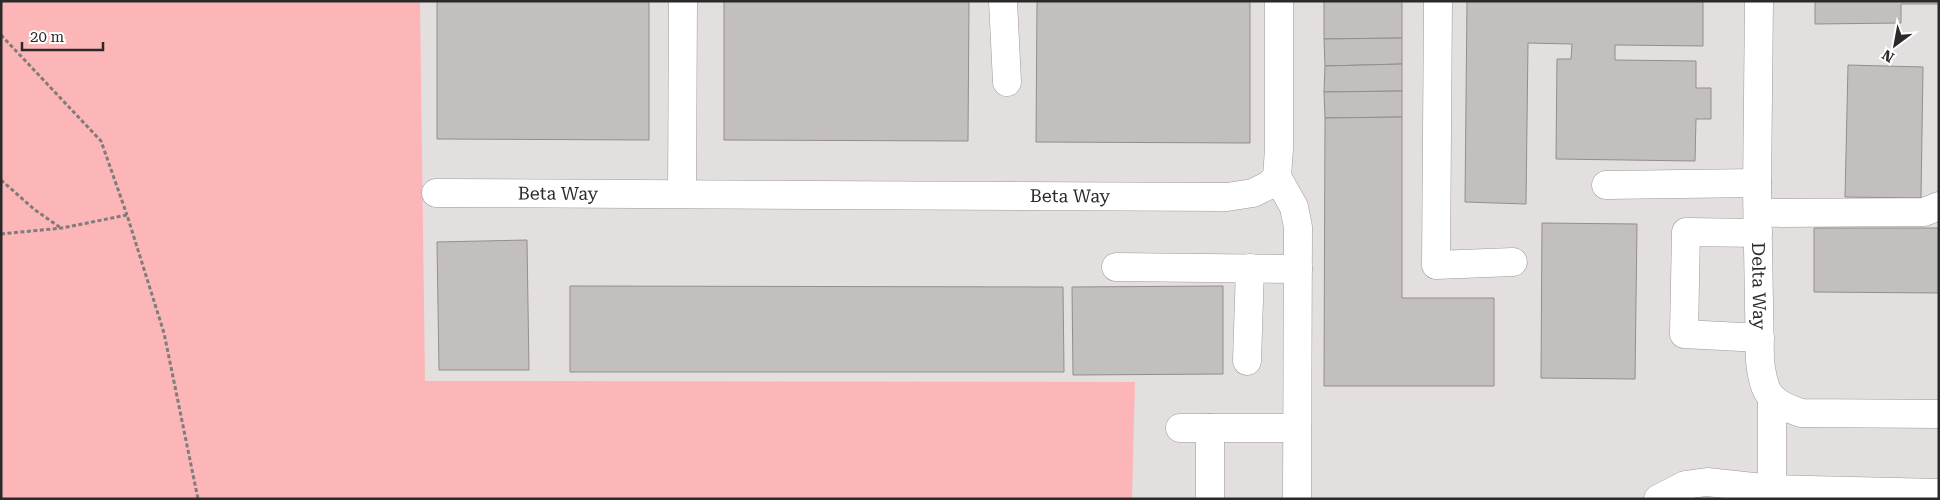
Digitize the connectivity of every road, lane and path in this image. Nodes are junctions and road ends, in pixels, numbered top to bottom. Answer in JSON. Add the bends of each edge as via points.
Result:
{"nodes":[{"id":1,"x":684,"y":1,"type":"edge"},
{"id":2,"x":1003,"y":1,"type":"edge"},
{"id":3,"x":1279,"y":1,"type":"edge"},
{"id":4,"x":1438,"y":1,"type":"edge"},
{"id":5,"x":1759,"y":1,"type":"edge"},
{"id":6,"x":1,"y":35,"type":"edge"},
{"id":7,"x":1007,"y":82,"type":"dead end"},
{"id":8,"x":1277,"y":177,"type":"junction"},
{"id":9,"x":1,"y":180,"type":"edge"},
{"id":10,"x":1757,"y":183,"type":"junction"},
{"id":11,"x":1606,"y":185,"type":"dead end"},
{"id":12,"x":436,"y":193,"type":"dead end"},
{"id":13,"x":682,"y":194,"type":"junction"},
{"id":14,"x":1939,"y":206,"type":"edge"},
{"id":15,"x":126,"y":215,"type":"junction"},
{"id":16,"x":1758,"y":223,"type":"junction"},
{"id":17,"x":62,"y":228,"type":"junction"},
{"id":18,"x":1,"y":234,"type":"edge"},
{"id":19,"x":1513,"y":262,"type":"dead end"},
{"id":20,"x":1116,"y":267,"type":"dead end"},
{"id":21,"x":1250,"y":268,"type":"junction"},
{"id":22,"x":1298,"y":269,"type":"junction"},
{"id":23,"x":1760,"y":338,"type":"junction"},
{"id":24,"x":1247,"y":361,"type":"dead end"},
{"id":25,"x":1772,"y":398,"type":"junction"},
{"id":26,"x":1939,"y":414,"type":"edge"},
{"id":27,"x":1180,"y":428,"type":"dead end"},
{"id":28,"x":1210,"y":428,"type":"junction"},
{"id":29,"x":1297,"y":428,"type":"junction"},
{"id":30,"x":1772,"y":489,"type":"junction"},
{"id":31,"x":1939,"y":493,"type":"edge"},
{"id":32,"x":198,"y":499,"type":"edge"},
{"id":33,"x":1210,"y":499,"type":"edge"},
{"id":34,"x":1297,"y":499,"type":"edge"},
{"id":35,"x":1658,"y":499,"type":"edge"}],
"edges":[{"from":1,"to":13,"type":"street"},
{"from":2,"to":7,"type":"street"},
{"from":3,"to":8,"type":"street"},
{"from":4,"to":19,"type":"street","via":[[1436,265]]},
{"from":5,"to":10,"type":"street","name":"Delta Way"},
{"from":6,"to":15,"type":"path","via":[[101,141]]},
{"from":8,"to":13,"type":"street","name":"Beta Way","via":[[1252,193],[1227,197]]},
{"from":8,"to":22,"type":"street","via":[[1294,207],[1298,227]]},
{"from":9,"to":17,"type":"path","via":[[35,210]]},
{"from":10,"to":11,"type":"street"},
{"from":10,"to":16,"type":"street","name":"Delta Way"},
{"from":12,"to":13,"type":"street","name":"Beta Way"},
{"from":14,"to":16,"type":"street","via":[[1924,212]]},
{"from":15,"to":17,"type":"path"},
{"from":15,"to":32,"type":"path","via":[[164,333]]},
{"from":16,"to":23,"type":"street","name":"Delta Way"},
{"from":16,"to":23,"type":"street","via":[[1686,232],[1684,334]]},
{"from":17,"to":18,"type":"path"},
{"from":20,"to":21,"type":"street"},
{"from":21,"to":22,"type":"street"},
{"from":21,"to":24,"type":"street"},
{"from":22,"to":29,"type":"street"},
{"from":23,"to":25,"type":"street","name":"Delta Way","via":[[1763,384]]},
{"from":25,"to":26,"type":"street","via":[[1783,407],[1800,413]]},
{"from":25,"to":30,"type":"street"},
{"from":27,"to":28,"type":"street"},
{"from":28,"to":29,"type":"street"},
{"from":28,"to":33,"type":"street"},
{"from":29,"to":34,"type":"street"},
{"from":30,"to":31,"type":"street"},
{"from":30,"to":35,"type":"street","via":[[1707,482],[1684,485]]}]}
